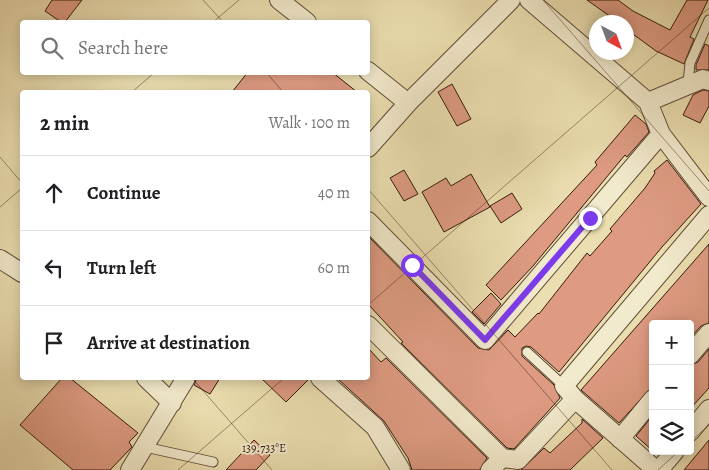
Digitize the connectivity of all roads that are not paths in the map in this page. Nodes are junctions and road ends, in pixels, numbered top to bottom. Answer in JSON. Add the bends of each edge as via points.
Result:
{"nodes":[{"id":1,"x":279,"y":0,"type":"edge"},
{"id":2,"x":511,"y":0,"type":"edge"},
{"id":3,"x":529,"y":0,"type":"edge"},
{"id":4,"x":304,"y":20,"type":"edge"},
{"id":5,"x":709,"y":20,"type":"edge"},
{"id":6,"x":370,"y":73,"type":"edge"},
{"id":7,"x":709,"y":81,"type":"edge"},
{"id":8,"x":688,"y":83,"type":"junction"},
{"id":9,"x":648,"y":102,"type":"junction"},
{"id":10,"x":408,"y":103,"type":"junction"},
{"id":11,"x":661,"y":134,"type":"junction"},
{"id":12,"x":370,"y":146,"type":"edge"},
{"id":13,"x":709,"y":197,"type":"edge"},
{"id":14,"x":709,"y":215,"type":"edge"},
{"id":15,"x":370,"y":223,"type":"edge"},
{"id":16,"x":0,"y":259,"type":"edge"},
{"id":17,"x":20,"y":272,"type":"edge"},
{"id":18,"x":370,"y":327,"type":"edge"},
{"id":19,"x":709,"y":333,"type":"edge"},
{"id":20,"x":694,"y":350,"type":"edge"},
{"id":21,"x":527,"y":352,"type":"dead end"},
{"id":22,"x":148,"y":380,"type":"edge"},
{"id":23,"x":185,"y":380,"type":"edge"},
{"id":24,"x":322,"y":380,"type":"edge"},
{"id":25,"x":570,"y":393,"type":"junction"},
{"id":26,"x":172,"y":403,"type":"junction"},
{"id":27,"x":649,"y":404,"type":"edge"},
{"id":28,"x":709,"y":409,"type":"edge"},
{"id":29,"x":694,"y":427,"type":"edge"},
{"id":30,"x":620,"y":439,"type":"junction"},
{"id":31,"x":145,"y":447,"type":"junction"},
{"id":32,"x":671,"y":455,"type":"edge"},
{"id":33,"x":502,"y":458,"type":"junction"},
{"id":34,"x":213,"y":462,"type":"dead end"},
{"id":35,"x":130,"y":470,"type":"edge"},
{"id":36,"x":401,"y":470,"type":"edge"},
{"id":37,"x":490,"y":470,"type":"edge"},
{"id":38,"x":657,"y":470,"type":"edge"}],
"edges":[{"from":1,"to":4,"type":"street"},
{"from":2,"to":10,"type":"street"},
{"from":3,"to":9,"type":"street"},
{"from":5,"to":8,"type":"lane","via":[[690,63]]},
{"from":6,"to":10,"type":"street"},
{"from":7,"to":8,"type":"street","via":[[703,79]]},
{"from":8,"to":9,"type":"street"},
{"from":9,"to":11,"type":"street"},
{"from":10,"to":12,"type":"street"},
{"from":11,"to":13,"type":"street"},
{"from":11,"to":15,"type":"street","via":[[485,340]]},
{"from":14,"to":25,"type":"street"},
{"from":16,"to":17,"type":"street"},
{"from":18,"to":33,"type":"street"},
{"from":19,"to":20,"type":"street"},
{"from":21,"to":25,"type":"lane"},
{"from":22,"to":26,"type":"street"},
{"from":23,"to":26,"type":"street"},
{"from":24,"to":36,"type":"street","via":[[375,428]]},
{"from":25,"to":30,"type":"street"},
{"from":25,"to":33,"type":"street","via":[[518,460]]},
{"from":26,"to":31,"type":"street"},
{"from":27,"to":30,"type":"street"},
{"from":28,"to":29,"type":"street"},
{"from":30,"to":38,"type":"street"},
{"from":31,"to":34,"type":"lane"},
{"from":31,"to":35,"type":"street"},
{"from":32,"to":38,"type":"street"},
{"from":33,"to":37,"type":"street"}]}
